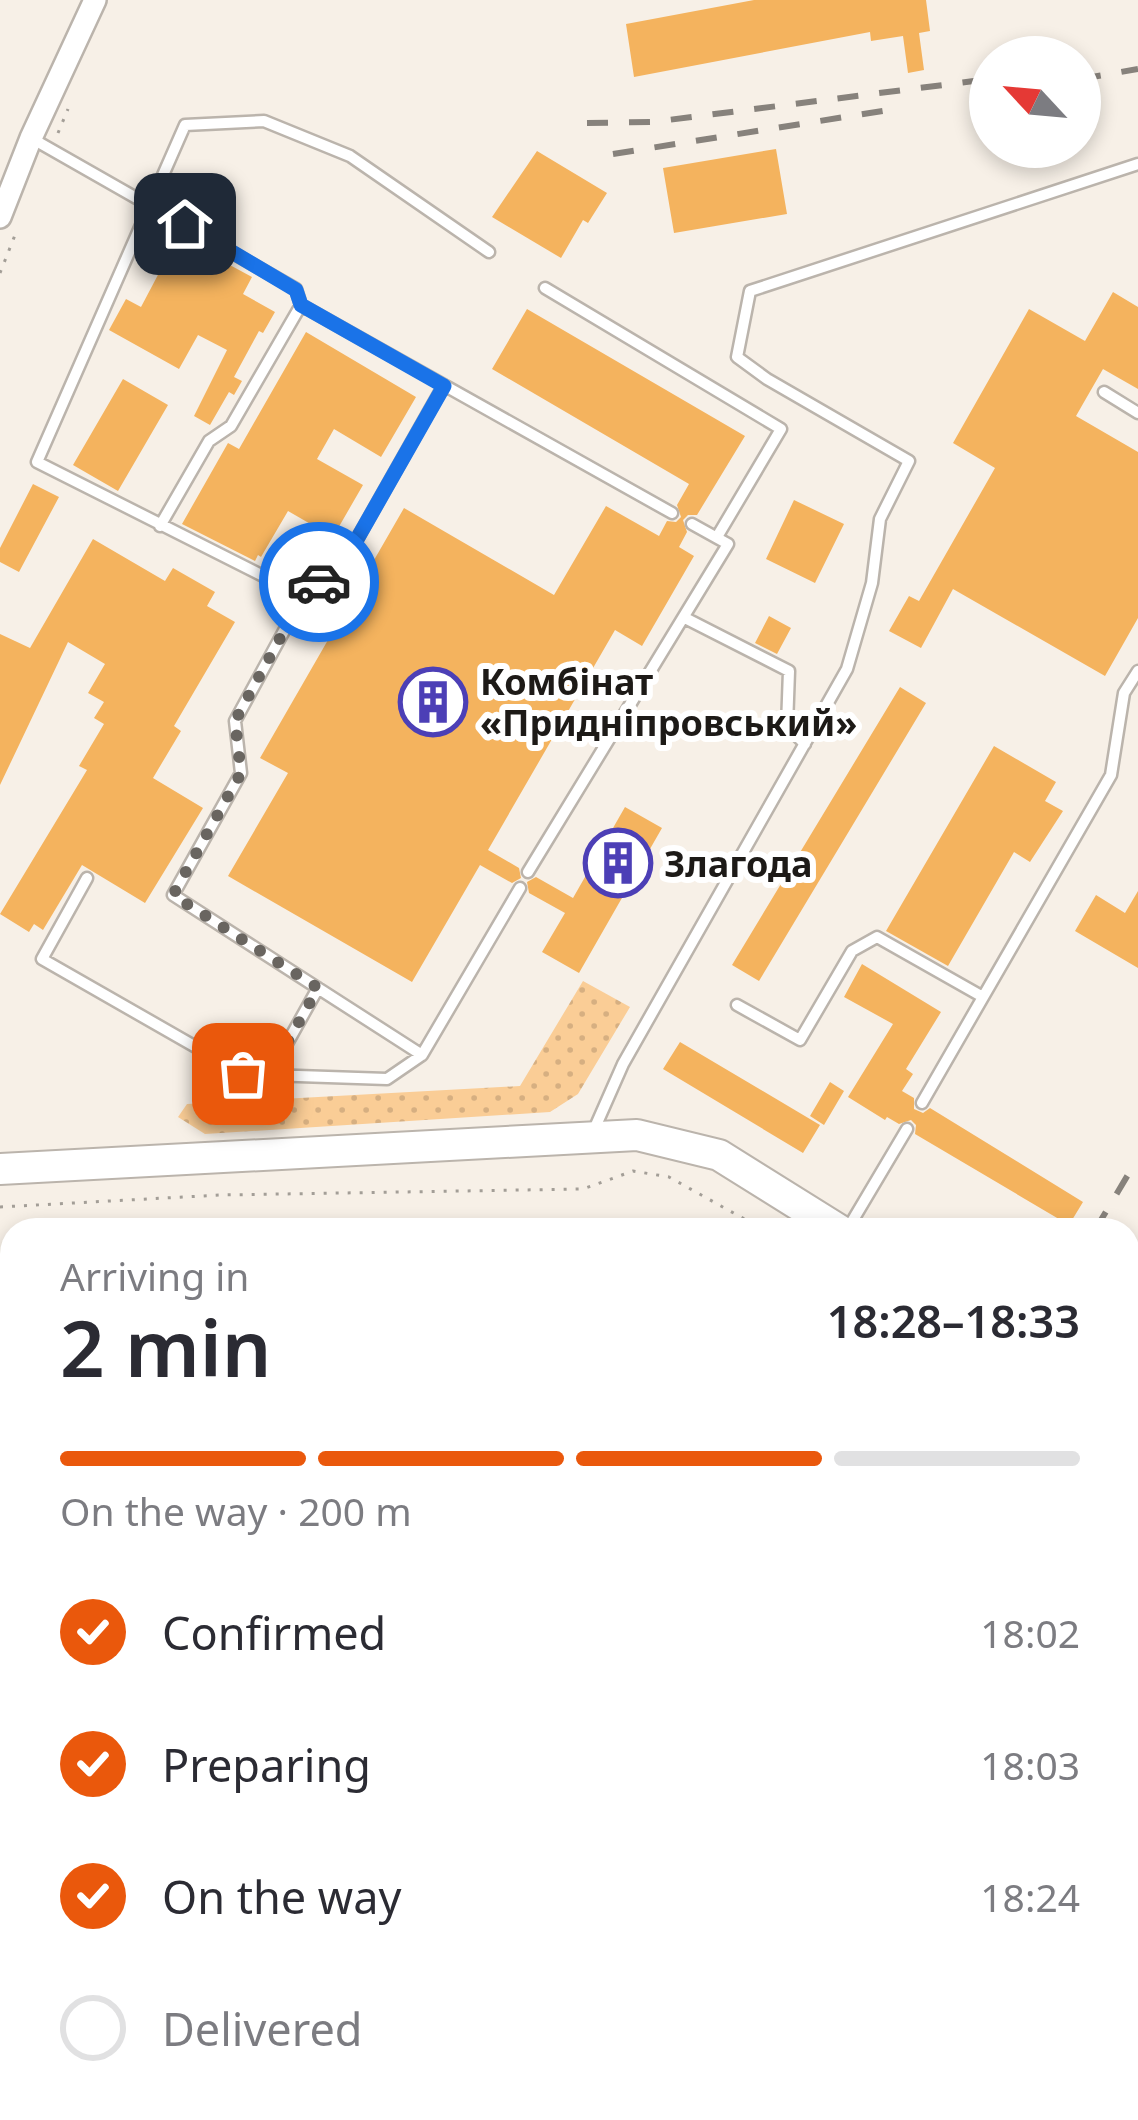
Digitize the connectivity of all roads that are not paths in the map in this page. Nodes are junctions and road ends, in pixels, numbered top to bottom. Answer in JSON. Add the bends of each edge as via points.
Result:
{"nodes":[{"id":1,"x":94,"y":0,"type":"edge"},
{"id":2,"x":31,"y":138,"type":"junction"},
{"id":3,"x":1138,"y":164,"type":"edge"},
{"id":4,"x":148,"y":202,"type":"junction"},
{"id":5,"x":0,"y":217,"type":"edge"},
{"id":6,"x":489,"y":252,"type":"dead end"},
{"id":7,"x":545,"y":288,"type":"dead end"},
{"id":8,"x":301,"y":305,"type":"junction"},
{"id":9,"x":444,"y":386,"type":"junction"},
{"id":10,"x":1104,"y":392,"type":"dead end"},
{"id":11,"x":1138,"y":412,"type":"edge"},
{"id":12,"x":672,"y":513,"type":"dead end"},
{"id":13,"x":692,"y":524,"type":"dead end"},
{"id":14,"x":160,"y":526,"type":"junction"},
{"id":15,"x":717,"y":538,"type":"junction"},
{"id":16,"x":303,"y":596,"type":"junction"},
{"id":17,"x":685,"y":618,"type":"junction"},
{"id":18,"x":1138,"y":671,"type":"edge"},
{"id":19,"x":805,"y":744,"type":"junction"},
{"id":20,"x":528,"y":872,"type":"dead end"},
{"id":21,"x":87,"y":878,"type":"dead end"},
{"id":22,"x":520,"y":888,"type":"dead end"},
{"id":23,"x":318,"y":988,"type":"junction"},
{"id":24,"x":982,"y":997,"type":"junction"},
{"id":25,"x":737,"y":1005,"type":"dead end"},
{"id":26,"x":422,"y":1055,"type":"junction"},
{"id":27,"x":270,"y":1074,"type":"junction"},
{"id":28,"x":922,"y":1103,"type":"dead end"},
{"id":29,"x":907,"y":1129,"type":"dead end"},
{"id":30,"x":592,"y":1135,"type":"junction"},
{"id":31,"x":0,"y":1169,"type":"edge"},
{"id":32,"x":823,"y":1218,"type":"edge"},
{"id":33,"x":851,"y":1218,"type":"edge"}],
"edges":[{"from":1,"to":2,"type":"street"},
{"from":2,"to":4,"type":"lane"},
{"from":2,"to":5,"type":"street"},
{"from":3,"to":19,"type":"lane","via":[[749,291],[737,357],[909,461],[880,519],[872,584],[847,669]]},
{"from":4,"to":6,"type":"lane","via":[[185,124],[264,121],[350,156]]},
{"from":4,"to":8,"type":"lane","via":[[296,290]]},
{"from":4,"to":14,"type":"lane","via":[[37,462]]},
{"from":7,"to":15,"type":"lane","via":[[782,429]]},
{"from":8,"to":9,"type":"lane"},
{"from":8,"to":14,"type":"lane","via":[[231,426],[208,441]]},
{"from":9,"to":12,"type":"lane"},
{"from":9,"to":16,"type":"lane","via":[[348,555]]},
{"from":10,"to":11,"type":"lane"},
{"from":13,"to":15,"type":"lane"},
{"from":14,"to":16,"type":"lane"},
{"from":15,"to":17,"type":"lane","via":[[728,544]]},
{"from":16,"to":23,"type":"lane","via":[[235,721],[241,773],[173,895]]},
{"from":17,"to":19,"type":"lane","via":[[789,671],[787,726]]},
{"from":17,"to":20,"type":"lane"},
{"from":18,"to":24,"type":"lane","via":[[1124,693],[1111,775]]},
{"from":19,"to":30,"type":"lane","via":[[623,1064]]},
{"from":21,"to":27,"type":"lane","via":[[42,959],[243,1074]]},
{"from":22,"to":26,"type":"lane"},
{"from":23,"to":26,"type":"lane"},
{"from":23,"to":27,"type":"lane"},
{"from":24,"to":25,"type":"lane","via":[[877,937],[852,950],[800,1040]]},
{"from":24,"to":28,"type":"lane"},
{"from":26,"to":27,"type":"lane","via":[[387,1078]]},
{"from":29,"to":33,"type":"lane"},
{"from":30,"to":31,"type":"street"},
{"from":30,"to":32,"type":"street","via":[[637,1135],[719,1155]]}]}
